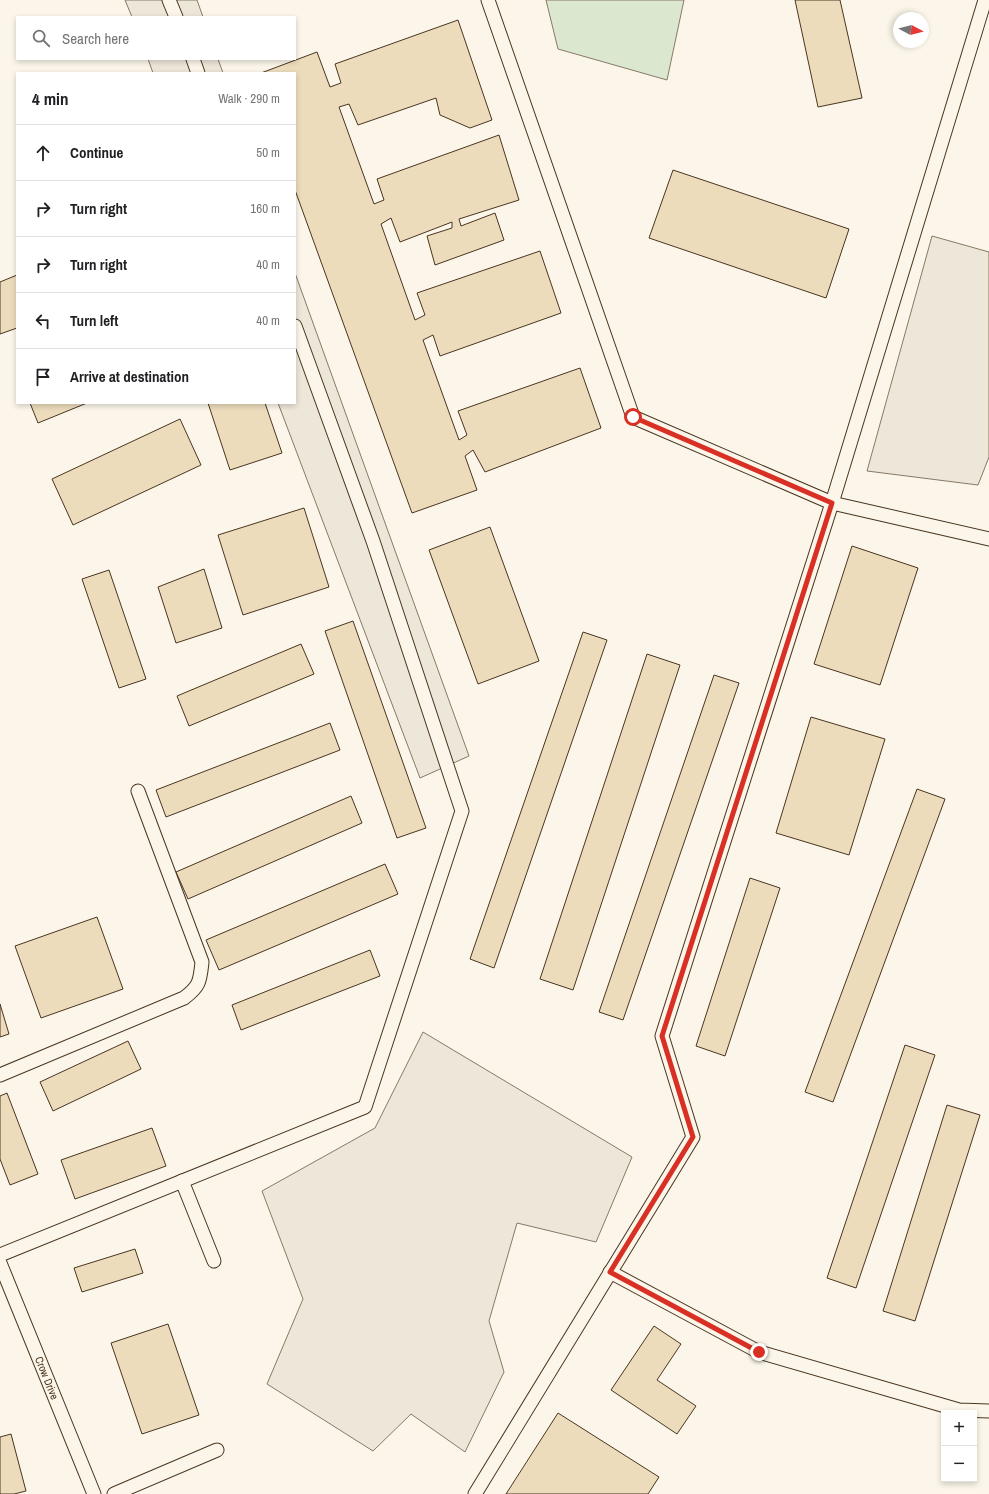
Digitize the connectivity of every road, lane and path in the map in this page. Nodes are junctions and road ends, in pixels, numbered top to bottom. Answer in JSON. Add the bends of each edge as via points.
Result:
{"nodes":[{"id":1,"x":169,"y":0,"type":"edge"},
{"id":2,"x":488,"y":0,"type":"edge"},
{"id":3,"x":985,"y":0,"type":"edge"},
{"id":4,"x":176,"y":16,"type":"edge"},
{"id":5,"x":192,"y":60,"type":"edge"},
{"id":6,"x":198,"y":72,"type":"edge"},
{"id":7,"x":296,"y":329,"type":"edge"},
{"id":8,"x":832,"y":503,"type":"junction"},
{"id":9,"x":989,"y":539,"type":"edge"},
{"id":10,"x":138,"y":791,"type":"dead end"},
{"id":11,"x":0,"y":1075,"type":"edge"},
{"id":12,"x":182,"y":1181,"type":"junction"},
{"id":13,"x":0,"y":1255,"type":"edge"},
{"id":14,"x":214,"y":1261,"type":"dead end"},
{"id":15,"x":0,"y":1262,"type":"edge"},
{"id":16,"x":610,"y":1272,"type":"junction"},
{"id":17,"x":989,"y":1411,"type":"edge"},
{"id":18,"x":217,"y":1450,"type":"dead end"},
{"id":19,"x":94,"y":1494,"type":"edge"},
{"id":20,"x":114,"y":1494,"type":"edge"},
{"id":21,"x":475,"y":1494,"type":"edge"}],
"edges":[{"from":1,"to":4,"type":"lane"},
{"from":2,"to":8,"type":"lane","via":[[633,417]]},
{"from":3,"to":8,"type":"lane"},
{"from":5,"to":6,"type":"lane"},
{"from":7,"to":12,"type":"lane","via":[[373,541],[462,811],[365,1106]]},
{"from":8,"to":9,"type":"lane"},
{"from":8,"to":16,"type":"lane","via":[[662,1036],[693,1137]]},
{"from":10,"to":11,"type":"lane","via":[[202,962],[200,982],[184,998]]},
{"from":12,"to":13,"type":"lane"},
{"from":12,"to":14,"type":"lane"},
{"from":15,"to":19,"type":"lane","name":"Crow Drive"},
{"from":16,"to":17,"type":"lane","via":[[759,1352],[959,1410]]},
{"from":16,"to":21,"type":"lane"},
{"from":18,"to":20,"type":"lane"}]}
